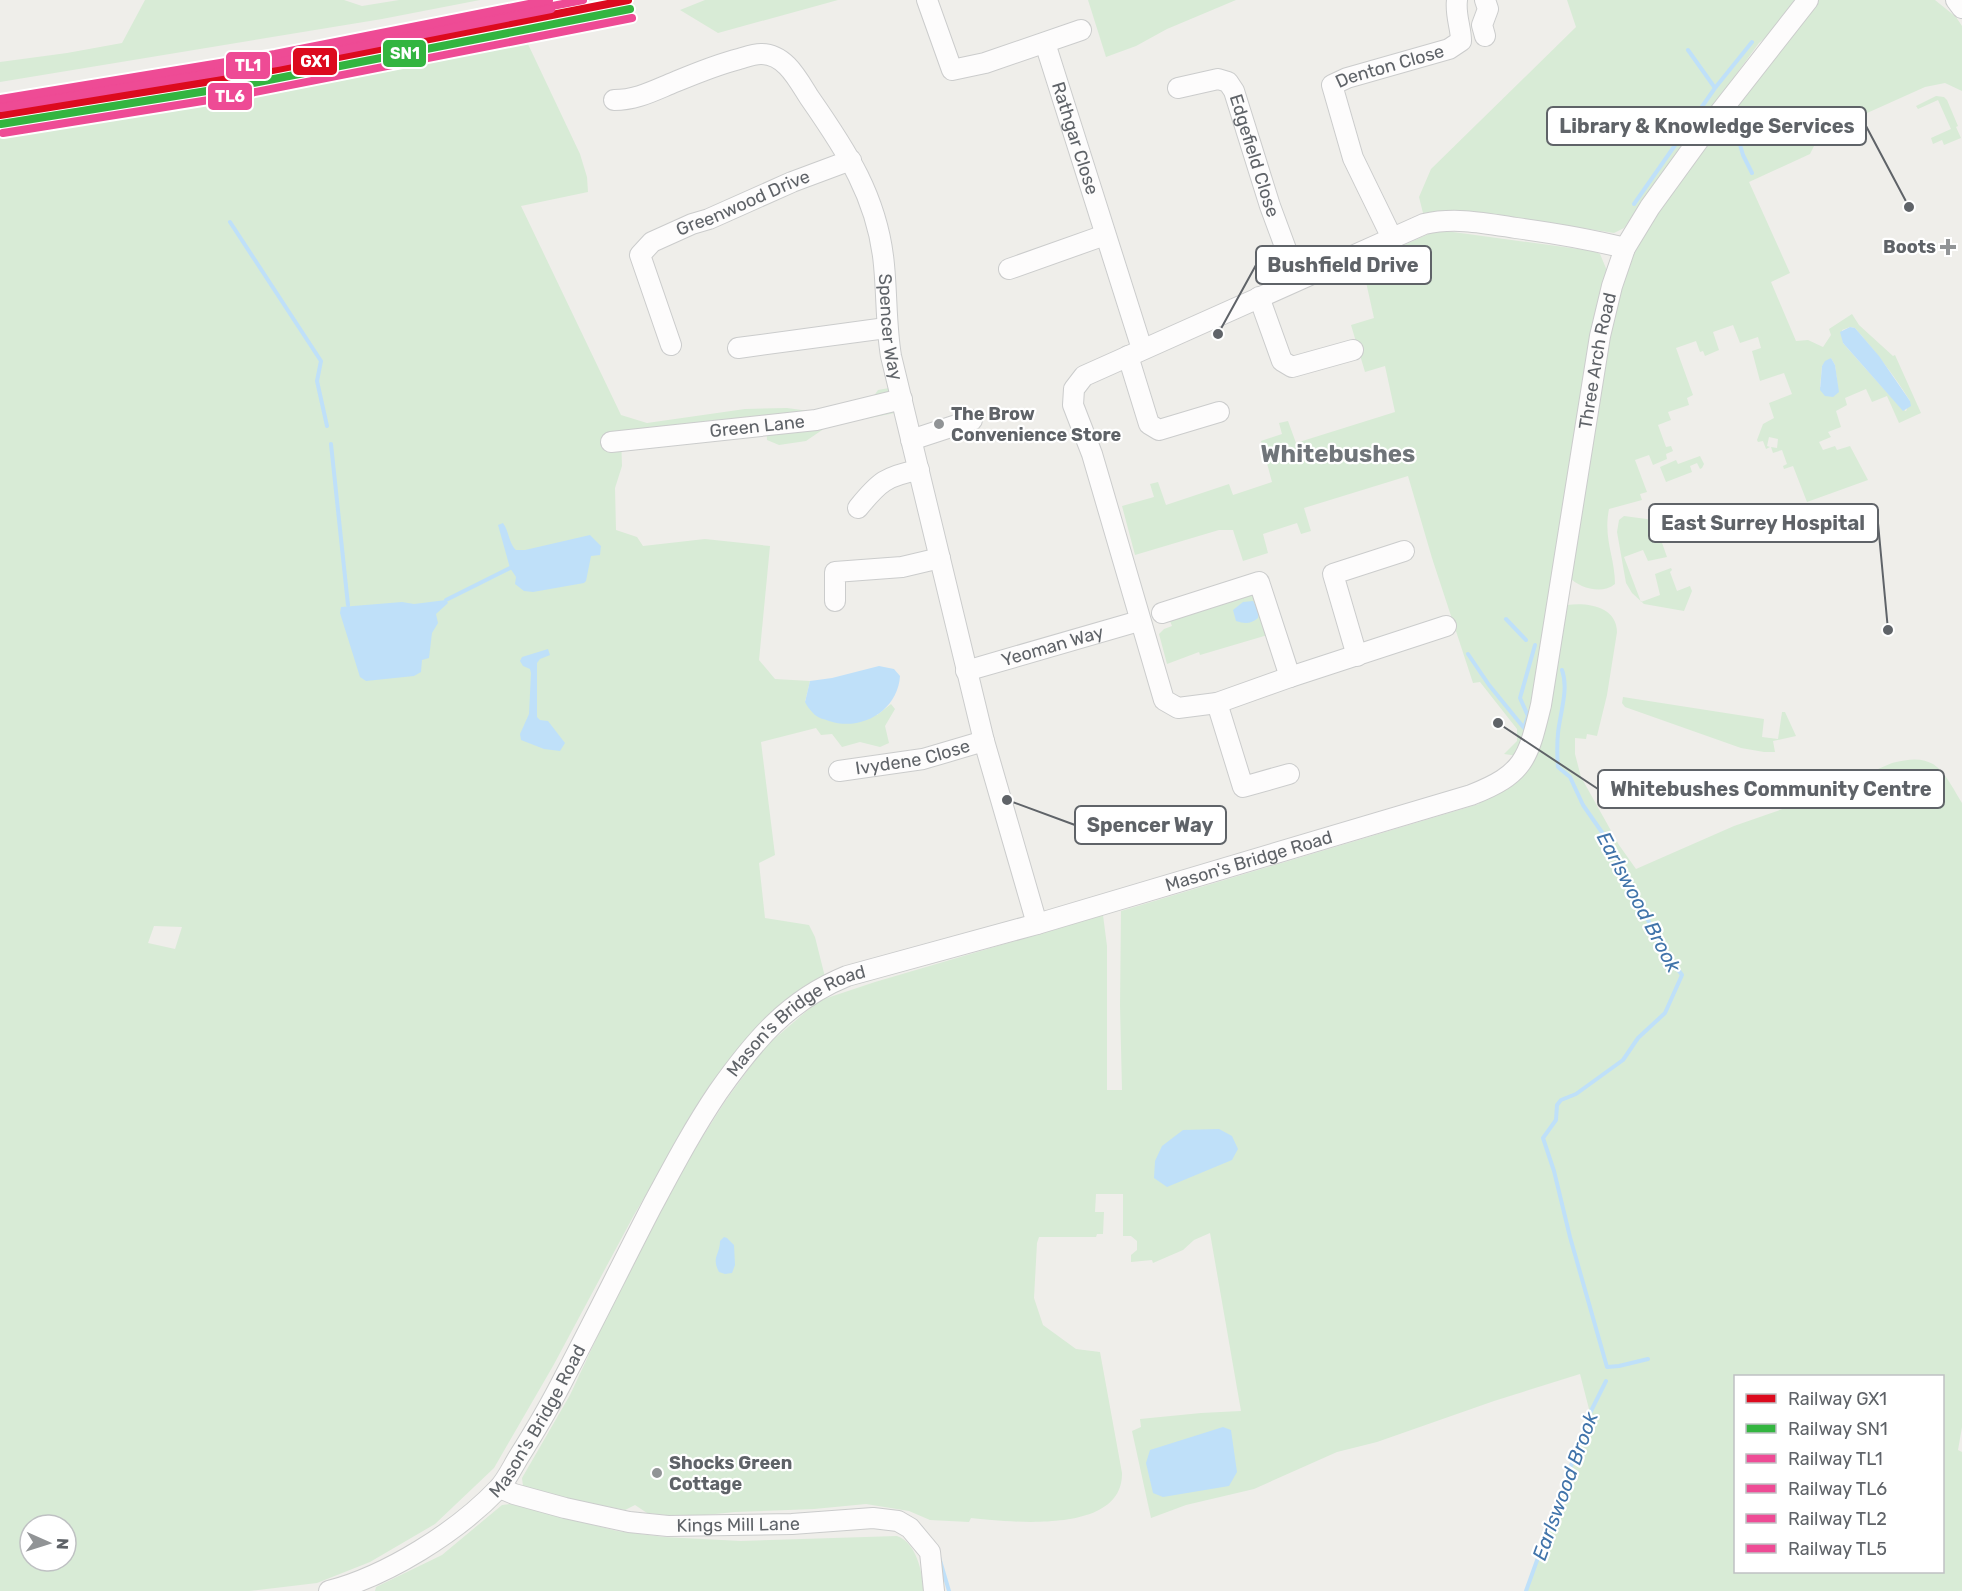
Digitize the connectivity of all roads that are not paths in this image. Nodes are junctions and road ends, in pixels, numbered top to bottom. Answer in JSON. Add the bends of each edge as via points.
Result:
{"nodes":[{"id":1,"x":927,"y":0,"type":"edge"},
{"id":2,"x":1457,"y":0,"type":"edge"},
{"id":3,"x":1485,"y":0,"type":"edge"},
{"id":4,"x":1808,"y":0,"type":"edge"},
{"id":5,"x":1956,"y":0,"type":"edge"},
{"id":6,"x":1962,"y":8,"type":"edge"},
{"id":7,"x":1081,"y":30,"type":"dead end"},
{"id":8,"x":1485,"y":36,"type":"dead end"},
{"id":9,"x":1045,"y":43,"type":"junction"},
{"id":10,"x":1178,"y":88,"type":"dead end"},
{"id":11,"x":614,"y":100,"type":"dead end"},
{"id":12,"x":851,"y":160,"type":"junction"},
{"id":13,"x":1105,"y":235,"type":"junction"},
{"id":14,"x":1392,"y":238,"type":"junction"},
{"id":15,"x":1625,"y":248,"type":"junction"},
{"id":16,"x":1009,"y":269,"type":"dead end"},
{"id":17,"x":1297,"y":279,"type":"junction"},
{"id":18,"x":1259,"y":297,"type":"junction"},
{"id":19,"x":886,"y":328,"type":"junction"},
{"id":20,"x":671,"y":345,"type":"dead end"},
{"id":21,"x":738,"y":348,"type":"dead end"},
{"id":22,"x":1353,"y":350,"type":"dead end"},
{"id":23,"x":1135,"y":352,"type":"junction"},
{"id":24,"x":902,"y":399,"type":"junction"},
{"id":25,"x":1219,"y":412,"type":"dead end"},
{"id":26,"x":972,"y":420,"type":"dead end"},
{"id":27,"x":911,"y":440,"type":"junction"},
{"id":28,"x":611,"y":442,"type":"dead end"},
{"id":29,"x":919,"y":470,"type":"junction"},
{"id":30,"x":858,"y":508,"type":"dead end"},
{"id":31,"x":1404,"y":551,"type":"dead end"},
{"id":32,"x":940,"y":558,"type":"junction"},
{"id":33,"x":835,"y":601,"type":"dead end"},
{"id":34,"x":1162,"y":613,"type":"dead end"},
{"id":35,"x":1139,"y":621,"type":"junction"},
{"id":36,"x":1446,"y":626,"type":"dead end"},
{"id":37,"x":1357,"y":656,"type":"junction"},
{"id":38,"x":966,"y":671,"type":"junction"},
{"id":39,"x":1290,"y":677,"type":"junction"},
{"id":40,"x":1217,"y":703,"type":"junction"},
{"id":41,"x":984,"y":741,"type":"junction"},
{"id":42,"x":839,"y":771,"type":"dead end"},
{"id":43,"x":1289,"y":774,"type":"dead end"},
{"id":44,"x":1512,"y":775,"type":"joint"},
{"id":45,"x":1037,"y":924,"type":"junction"},
{"id":46,"x":500,"y":1488,"type":"junction"},
{"id":47,"x":329,"y":1591,"type":"edge"},
{"id":48,"x":934,"y":1591,"type":"edge"}],
"edges":[{"from":1,"to":9,"type":"street","via":[[952,70]]},
{"from":2,"to":14,"type":"street","name":"Denton Close","via":[[1461,41],[1449,49],[1332,85],[1353,158]]},
{"from":3,"to":8,"type":"street"},
{"from":4,"to":15,"type":"street","name":"Three Arch Road","via":[[1683,162]]},
{"from":5,"to":6,"type":"street"},
{"from":7,"to":9,"type":"street"},
{"from":9,"to":13,"type":"street","name":"Rathgar Close"},
{"from":10,"to":17,"type":"street","name":"Edgefield Close","via":[[1218,79],[1228,82],[1234,91]]},
{"from":11,"to":12,"type":"street","name":"Spencer Way","via":[[640,97],[728,62],[758,54],[773,55],[786,64]]},
{"from":12,"to":19,"type":"street","name":"Spencer Way","via":[[872,207],[879,234]]},
{"from":12,"to":20,"type":"street","name":"Greenwood Drive","via":[[652,242],[640,255]]},
{"from":13,"to":16,"type":"street"},
{"from":13,"to":23,"type":"street","name":"Rathgar Close"},
{"from":14,"to":15,"type":"street","via":[[1424,224],[1467,221]]},
{"from":14,"to":17,"type":"street"},
{"from":15,"to":44,"type":"street","name":"Three Arch Road","via":[[1600,336],[1541,705],[1527,755]]},
{"from":17,"to":18,"type":"street"},
{"from":18,"to":22,"type":"street","via":[[1282,361],[1292,367]]},
{"from":18,"to":23,"type":"street"},
{"from":19,"to":21,"type":"street"},
{"from":19,"to":24,"type":"street","name":"Spencer Way"},
{"from":23,"to":25,"type":"street","name":"Rathgar Close","via":[[1149,424],[1159,430]]},
{"from":23,"to":35,"type":"street","via":[[1084,376],[1074,389],[1073,405],[1092,454]]},
{"from":24,"to":27,"type":"street","name":"Spencer Way"},
{"from":24,"to":28,"type":"street","name":"Green Lane","via":[[816,420]]},
{"from":26,"to":27,"type":"street"},
{"from":27,"to":29,"type":"street","name":"Spencer Way"},
{"from":29,"to":30,"type":"street","via":[[886,478]]},
{"from":29,"to":32,"type":"street","name":"Spencer Way"},
{"from":31,"to":37,"type":"street","via":[[1333,574]]},
{"from":32,"to":33,"type":"street","via":[[902,567],[835,572]]},
{"from":32,"to":38,"type":"street","name":"Spencer Way"},
{"from":34,"to":39,"type":"street","via":[[1259,582]]},
{"from":35,"to":38,"type":"street","name":"Yeoman Way"},
{"from":35,"to":40,"type":"street","via":[[1164,700],[1178,708]]},
{"from":36,"to":37,"type":"street"},
{"from":37,"to":39,"type":"street"},
{"from":38,"to":41,"type":"street","name":"Spencer Way"},
{"from":39,"to":40,"type":"street"},
{"from":40,"to":43,"type":"street","via":[[1243,787]]},
{"from":41,"to":42,"type":"street","name":"Ivydene Close","via":[[923,759]]},
{"from":41,"to":45,"type":"street","name":"Spencer Way"},
{"from":44,"to":45,"type":"street","name":"Mason's Bridge Road","via":[[1472,795]]},
{"from":45,"to":46,"type":"street","name":"Mason's Bridge Road","via":[[847,976],[794,1004],[760,1036],[707,1109],[679,1156],[552,1401]]},
{"from":46,"to":47,"type":"street","name":"Mason's Bridge Road","via":[[415,1554],[368,1578]]},
{"from":46,"to":48,"type":"street","name":"Kings Mill Lane","via":[[564,1508],[668,1526],[873,1518],[898,1521],[910,1528],[930,1552]]}]}
